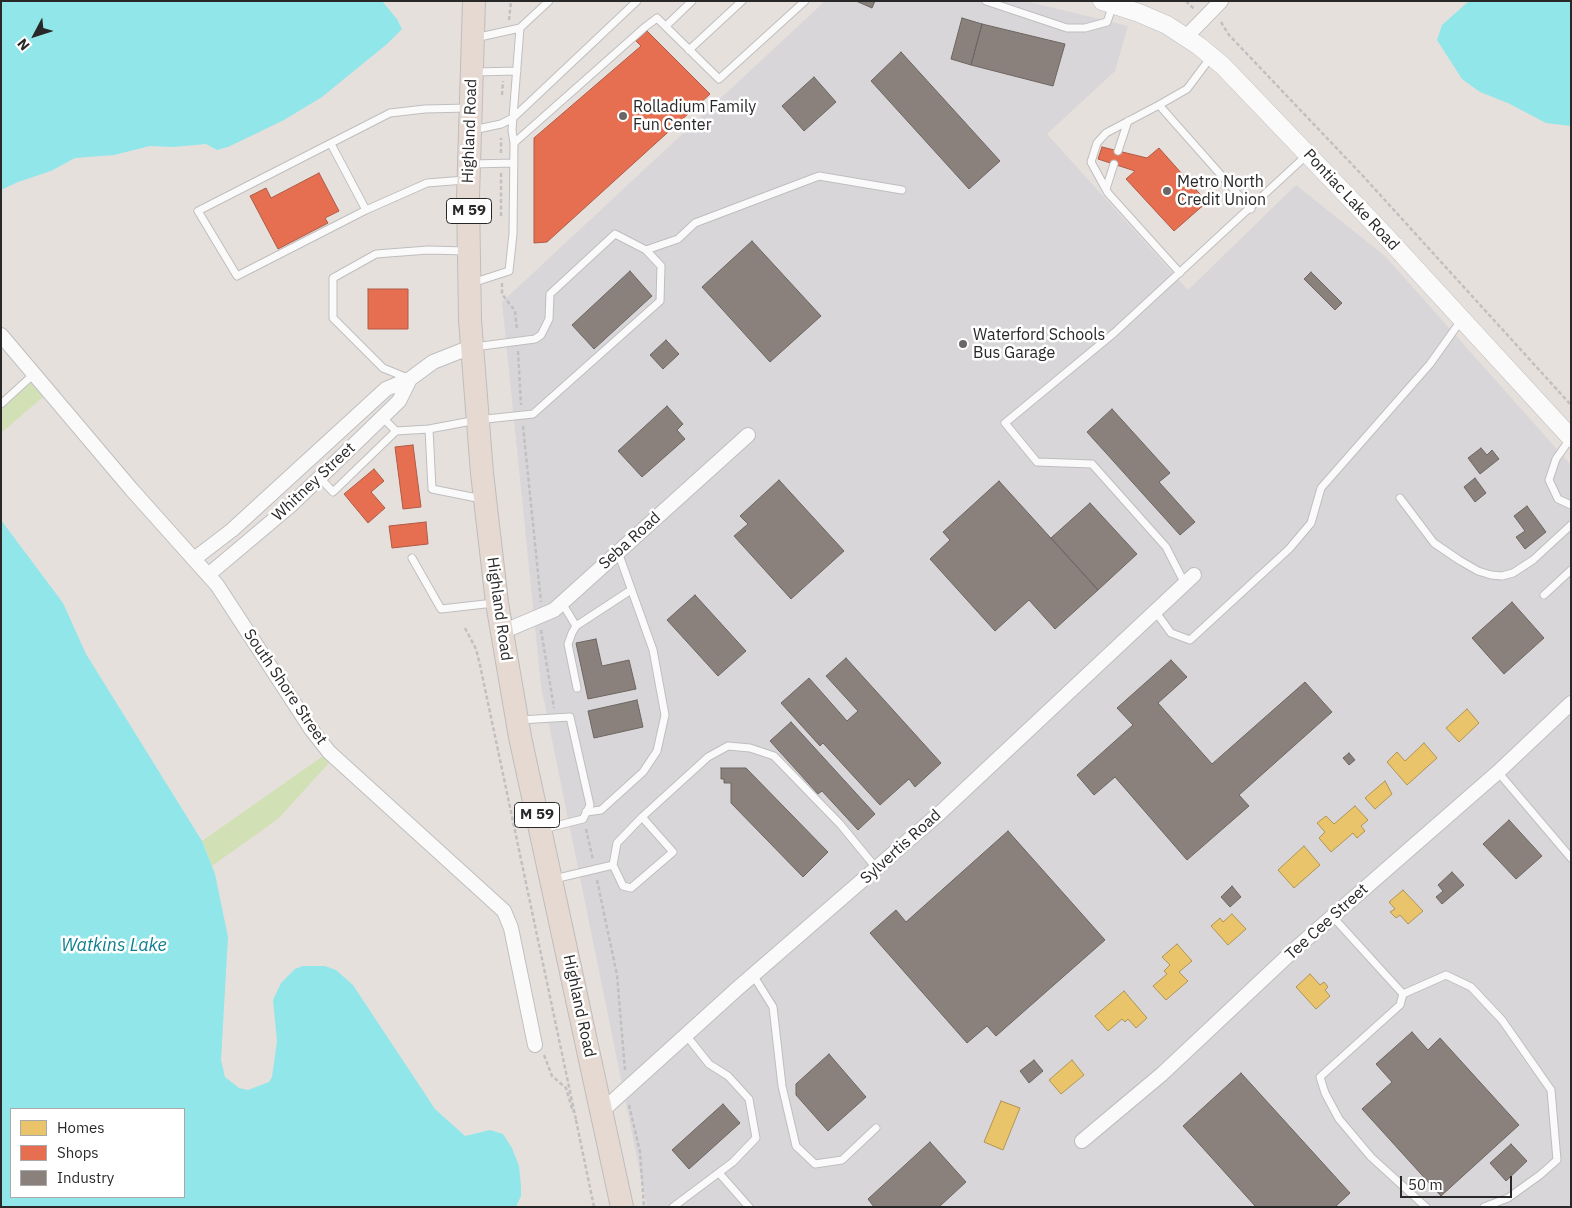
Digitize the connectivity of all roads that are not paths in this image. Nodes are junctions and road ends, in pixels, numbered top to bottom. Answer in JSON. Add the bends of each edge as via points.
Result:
{"nodes":[{"id":1,"x":474,"y":1,"type":"edge"},
{"id":2,"x":549,"y":1,"type":"edge"},
{"id":3,"x":637,"y":1,"type":"edge"},
{"id":4,"x":692,"y":1,"type":"edge"},
{"id":5,"x":742,"y":1,"type":"edge"},
{"id":6,"x":805,"y":1,"type":"edge"},
{"id":7,"x":986,"y":1,"type":"edge"},
{"id":8,"x":1221,"y":1,"type":"edge"},
{"id":9,"x":1108,"y":3,"type":"edge"},
{"id":10,"x":666,"y":26,"type":"junction"},
{"id":11,"x":520,"y":28,"type":"junction"},
{"id":12,"x":1186,"y":37,"type":"junction"},
{"id":13,"x":474,"y":39,"type":"junction"},
{"id":14,"x":689,"y":50,"type":"junction"},
{"id":15,"x":1212,"y":56,"type":"junction"},
{"id":16,"x":517,"y":71,"type":"junction"},
{"id":17,"x":472,"y":72,"type":"junction"},
{"id":18,"x":1160,"y":105,"type":"junction"},
{"id":19,"x":471,"y":108,"type":"junction"},
{"id":20,"x":514,"y":118,"type":"junction"},
{"id":21,"x":1128,"y":121,"type":"junction"},
{"id":22,"x":470,"y":131,"type":"junction"},
{"id":23,"x":514,"y":143,"type":"junction"},
{"id":24,"x":331,"y":144,"type":"junction"},
{"id":25,"x":1118,"y":151,"type":"dead end"},
{"id":26,"x":1309,"y":154,"type":"junction"},
{"id":27,"x":514,"y":164,"type":"junction"},
{"id":28,"x":1114,"y":164,"type":"dead end"},
{"id":29,"x":469,"y":172,"type":"junction"},
{"id":30,"x":1106,"y":189,"type":"junction"},
{"id":31,"x":902,"y":190,"type":"dead end"},
{"id":32,"x":1251,"y":209,"type":"junction"},
{"id":33,"x":366,"y":210,"type":"junction"},
{"id":34,"x":646,"y":250,"type":"junction"},
{"id":35,"x":469,"y":251,"type":"junction"},
{"id":36,"x":1180,"y":273,"type":"junction"},
{"id":37,"x":469,"y":284,"type":"junction"},
{"id":38,"x":1462,"y":319,"type":"junction"},
{"id":39,"x":1,"y":335,"type":"edge"},
{"id":40,"x":471,"y":347,"type":"junction"},
{"id":41,"x":34,"y":374,"type":"junction"},
{"id":42,"x":410,"y":379,"type":"junction"},
{"id":43,"x":1,"y":404,"type":"edge"},
{"id":44,"x":382,"y":417,"type":"junction"},
{"id":45,"x":477,"y":420,"type":"junction"},
{"id":46,"x":429,"y":429,"type":"junction"},
{"id":47,"x":396,"y":431,"type":"junction"},
{"id":48,"x":748,"y":434,"type":"dead end"},
{"id":49,"x":1571,"y":438,"type":"edge"},
{"id":50,"x":301,"y":466,"type":"junction"},
{"id":51,"x":317,"y":480,"type":"junction"},
{"id":52,"x":1400,"y":498,"type":"dead end"},
{"id":53,"x":485,"y":500,"type":"junction"},
{"id":54,"x":1571,"y":505,"type":"edge"},
{"id":55,"x":251,"y":512,"type":"junction"},
{"id":56,"x":1571,"y":525,"type":"edge"},
{"id":57,"x":264,"y":528,"type":"junction"},
{"id":58,"x":618,"y":552,"type":"junction"},
{"id":59,"x":194,"y":558,"type":"junction"},
{"id":60,"x":412,"y":558,"type":"dead end"},
{"id":61,"x":1571,"y":570,"type":"edge"},
{"id":62,"x":208,"y":575,"type":"junction"},
{"id":63,"x":1190,"y":580,"type":"joint"},
{"id":64,"x":631,"y":590,"type":"junction"},
{"id":65,"x":1544,"y":595,"type":"dead end"},
{"id":66,"x":497,"y":603,"type":"junction"},
{"id":67,"x":562,"y":603,"type":"junction"},
{"id":68,"x":1156,"y":612,"type":"junction"},
{"id":69,"x":576,"y":626,"type":"junction"},
{"id":70,"x":502,"y":632,"type":"junction"},
{"id":71,"x":577,"y":688,"type":"dead end"},
{"id":72,"x":1571,"y":703,"type":"edge"},
{"id":73,"x":517,"y":720,"type":"junction"},
{"id":74,"x":1498,"y":772,"type":"junction"},
{"id":75,"x":586,"y":812,"type":"junction"},
{"id":76,"x":642,"y":817,"type":"junction"},
{"id":77,"x":540,"y":830,"type":"junction"},
{"id":78,"x":1571,"y":858,"type":"edge"},
{"id":79,"x":613,"y":865,"type":"junction"},
{"id":80,"x":877,"y":868,"type":"junction"},
{"id":81,"x":551,"y":880,"type":"junction"},
{"id":82,"x":1332,"y":916,"type":"junction"},
{"id":83,"x":753,"y":975,"type":"junction"},
{"id":84,"x":1403,"y":994,"type":"junction"},
{"id":85,"x":686,"y":1035,"type":"junction"},
{"id":86,"x":535,"y":1045,"type":"road end"},
{"id":87,"x":602,"y":1111,"type":"junction"},
{"id":88,"x":876,"y":1128,"type":"dead end"},
{"id":89,"x":1082,"y":1141,"type":"dead end"},
{"id":90,"x":719,"y":1173,"type":"junction"},
{"id":91,"x":622,"y":1207,"type":"edge"},
{"id":92,"x":673,"y":1207,"type":"edge"},
{"id":93,"x":749,"y":1207,"type":"edge"},
{"id":94,"x":1426,"y":1207,"type":"edge"},
{"id":95,"x":1484,"y":1207,"type":"edge"}],
"edges":[{"from":1,"to":13,"type":"highway","name":"Highland Road","number":"M 59"},
{"from":2,"to":11,"type":"lane"},
{"from":3,"to":20,"type":"lane"},
{"from":4,"to":10,"type":"lane"},
{"from":5,"to":14,"type":"lane"},
{"from":6,"to":14,"type":"lane","via":[[719,79]]},
{"from":7,"to":9,"type":"lane","via":[[1066,28],[1085,28],[1107,22]]},
{"from":8,"to":12,"type":"street"},
{"from":9,"to":12,"type":"street","name":"Pontiac Lake Road","via":[[1157,20]]},
{"from":10,"to":14,"type":"lane"},
{"from":10,"to":23,"type":"lane","via":[[657,18]]},
{"from":11,"to":13,"type":"lane"},
{"from":11,"to":16,"type":"lane"},
{"from":12,"to":15,"type":"street","name":"Pontiac Lake Road"},
{"from":13,"to":17,"type":"highway","name":"Highland Road","number":"M 59"},
{"from":15,"to":18,"type":"lane","via":[[1187,89]]},
{"from":15,"to":26,"type":"street","name":"Pontiac Lake Road"},
{"from":16,"to":17,"type":"lane"},
{"from":16,"to":20,"type":"lane"},
{"from":17,"to":19,"type":"highway","name":"Highland Road","number":"M 59"},
{"from":18,"to":21,"type":"lane"},
{"from":18,"to":32,"type":"lane"},
{"from":19,"to":22,"type":"highway","name":"Highland Road","number":"M 59"},
{"from":19,"to":24,"type":"lane","via":[[390,113]]},
{"from":20,"to":22,"type":"lane"},
{"from":20,"to":23,"type":"lane"},
{"from":21,"to":25,"type":"lane"},
{"from":21,"to":30,"type":"lane","via":[[1106,133],[1092,152],[1091,162]]},
{"from":22,"to":29,"type":"highway","name":"Highland Road","number":"M 59"},
{"from":23,"to":27,"type":"lane"},
{"from":24,"to":33,"type":"lane"},
{"from":24,"to":33,"type":"lane","via":[[198,211],[237,276]]},
{"from":26,"to":32,"type":"lane"},
{"from":26,"to":38,"type":"street","name":"Pontiac Lake Road"},
{"from":27,"to":29,"type":"lane"},
{"from":27,"to":37,"type":"lane","via":[[509,271]]},
{"from":28,"to":30,"type":"lane"},
{"from":29,"to":33,"type":"lane","via":[[426,183]]},
{"from":29,"to":35,"type":"highway","name":"Highland Road","number":"M 59"},
{"from":30,"to":36,"type":"lane"},
{"from":31,"to":34,"type":"lane","via":[[819,176],[695,223],[678,239]]},
{"from":32,"to":36,"type":"lane"},
{"from":34,"to":40,"type":"lane","via":[[615,234],[550,294],[549,319],[541,335]]},
{"from":34,"to":45,"type":"lane","via":[[661,266],[660,302],[533,414]]},
{"from":35,"to":37,"type":"highway","name":"Highland Road","number":"M 59"},
{"from":35,"to":42,"type":"lane","via":[[376,254],[333,278],[333,318],[383,368]]},
{"from":36,"to":63,"type":"lane","via":[[1114,333],[1005,423],[1037,462],[1092,464],[1166,547]]},
{"from":37,"to":40,"type":"highway","name":"Highland Road","number":"M 59"},
{"from":38,"to":49,"type":"street","name":"Pontiac Lake Road"},
{"from":38,"to":68,"type":"lane","via":[[1430,364],[1321,488],[1311,523],[1290,549],[1190,640],[1171,633]]},
{"from":39,"to":41,"type":"street","name":"South Shore Street"},
{"from":40,"to":42,"type":"street","name":"Whitney Street","via":[[433,362]]},
{"from":40,"to":45,"type":"highway","name":"Highland Road","number":"M 59"},
{"from":41,"to":43,"type":"lane"},
{"from":41,"to":59,"type":"street","name":"South Shore Street"},
{"from":42,"to":44,"type":"street","name":"Whitney Street","via":[[399,401]]},
{"from":42,"to":50,"type":"street","name":"Whitney Street","via":[[386,389]]},
{"from":44,"to":47,"type":"lane"},
{"from":44,"to":51,"type":"street","name":"Whitney Street"},
{"from":45,"to":46,"type":"lane"},
{"from":45,"to":53,"type":"highway","name":"Highland Road","number":"M 59"},
{"from":46,"to":47,"type":"lane"},
{"from":46,"to":53,"type":"lane","via":[[432,489]]},
{"from":47,"to":51,"type":"lane","via":[[333,492]]},
{"from":48,"to":58,"type":"street","name":"Seba Road"},
{"from":49,"to":54,"type":"lane","via":[[1556,458],[1549,480],[1558,499]]},
{"from":50,"to":51,"type":"street"},
{"from":50,"to":55,"type":"street","name":"Whitney Street"},
{"from":51,"to":57,"type":"street","name":"Whitney Street"},
{"from":52,"to":56,"type":"lane","via":[[1434,543],[1459,560],[1491,575],[1513,573],[1533,560]]},
{"from":53,"to":66,"type":"highway","name":"Highland Road","number":"M 59"},
{"from":55,"to":57,"type":"street"},
{"from":55,"to":59,"type":"street","name":"Whitney Street"},
{"from":57,"to":62,"type":"street","name":"Whitney Street"},
{"from":58,"to":64,"type":"lane"},
{"from":58,"to":67,"type":"street","name":"Seba Road"},
{"from":59,"to":62,"type":"street","name":"South Shore Street"},
{"from":60,"to":66,"type":"lane","via":[[442,608]]},
{"from":61,"to":65,"type":"lane"},
{"from":62,"to":86,"type":"street","name":"South Shore Street","via":[[329,752],[504,911],[511,928]]},
{"from":63,"to":68,"type":"street","name":"Sylvertis Road"},
{"from":64,"to":69,"type":"lane"},
{"from":64,"to":75,"type":"lane","via":[[652,650],[665,715],[657,751],[643,772],[601,810]]},
{"from":66,"to":70,"type":"highway","name":"Highland Road","number":"M 59"},
{"from":67,"to":69,"type":"lane"},
{"from":67,"to":70,"type":"street","name":"Seba Road","via":[[554,610]]},
{"from":68,"to":80,"type":"street","name":"Sylvertis Road"},
{"from":69,"to":71,"type":"lane","via":[[568,644]]},
{"from":70,"to":73,"type":"highway","name":"Highland Road","number":"M 59"},
{"from":72,"to":74,"type":"street","name":"Tee Cee Street"},
{"from":73,"to":75,"type":"lane","via":[[570,717],[590,805]]},
{"from":73,"to":77,"type":"highway","name":"Highland Road","number":"M 59"},
{"from":74,"to":78,"type":"lane"},
{"from":74,"to":82,"type":"street","name":"Tee Cee Street"},
{"from":75,"to":77,"type":"lane","via":[[583,818]]},
{"from":76,"to":79,"type":"lane","via":[[617,843]]},
{"from":76,"to":79,"type":"lane","via":[[673,852],[632,888],[623,886]]},
{"from":76,"to":80,"type":"lane","via":[[708,757],[728,746],[750,748],[774,756],[840,824]]},
{"from":77,"to":81,"type":"highway","name":"Highland Road","number":"M 59"},
{"from":79,"to":81,"type":"lane"},
{"from":80,"to":83,"type":"street","name":"Sylvertis Road"},
{"from":81,"to":87,"type":"highway","name":"Highland Road","number":"M 59"},
{"from":82,"to":84,"type":"lane"},
{"from":82,"to":89,"type":"street","name":"Tee Cee Street","via":[[1162,1074]]},
{"from":83,"to":85,"type":"street","name":"Sylvertis Road"},
{"from":83,"to":88,"type":"lane","via":[[773,1008],[782,1086],[796,1146],[815,1164],[842,1160]]},
{"from":84,"to":94,"type":"lane","via":[[1400,1006],[1320,1077],[1339,1119],[1371,1157]]},
{"from":84,"to":95,"type":"lane","via":[[1446,974],[1471,987],[1502,1020],[1551,1090],[1556,1160],[1508,1198]]},
{"from":85,"to":87,"type":"street","name":"Sylvertis Road"},
{"from":85,"to":90,"type":"lane","via":[[710,1064],[728,1076],[749,1099],[756,1138]]},
{"from":87,"to":91,"type":"highway","name":"Highland Road","number":"M 59"},
{"from":90,"to":92,"type":"lane"},
{"from":90,"to":93,"type":"lane"}]}
